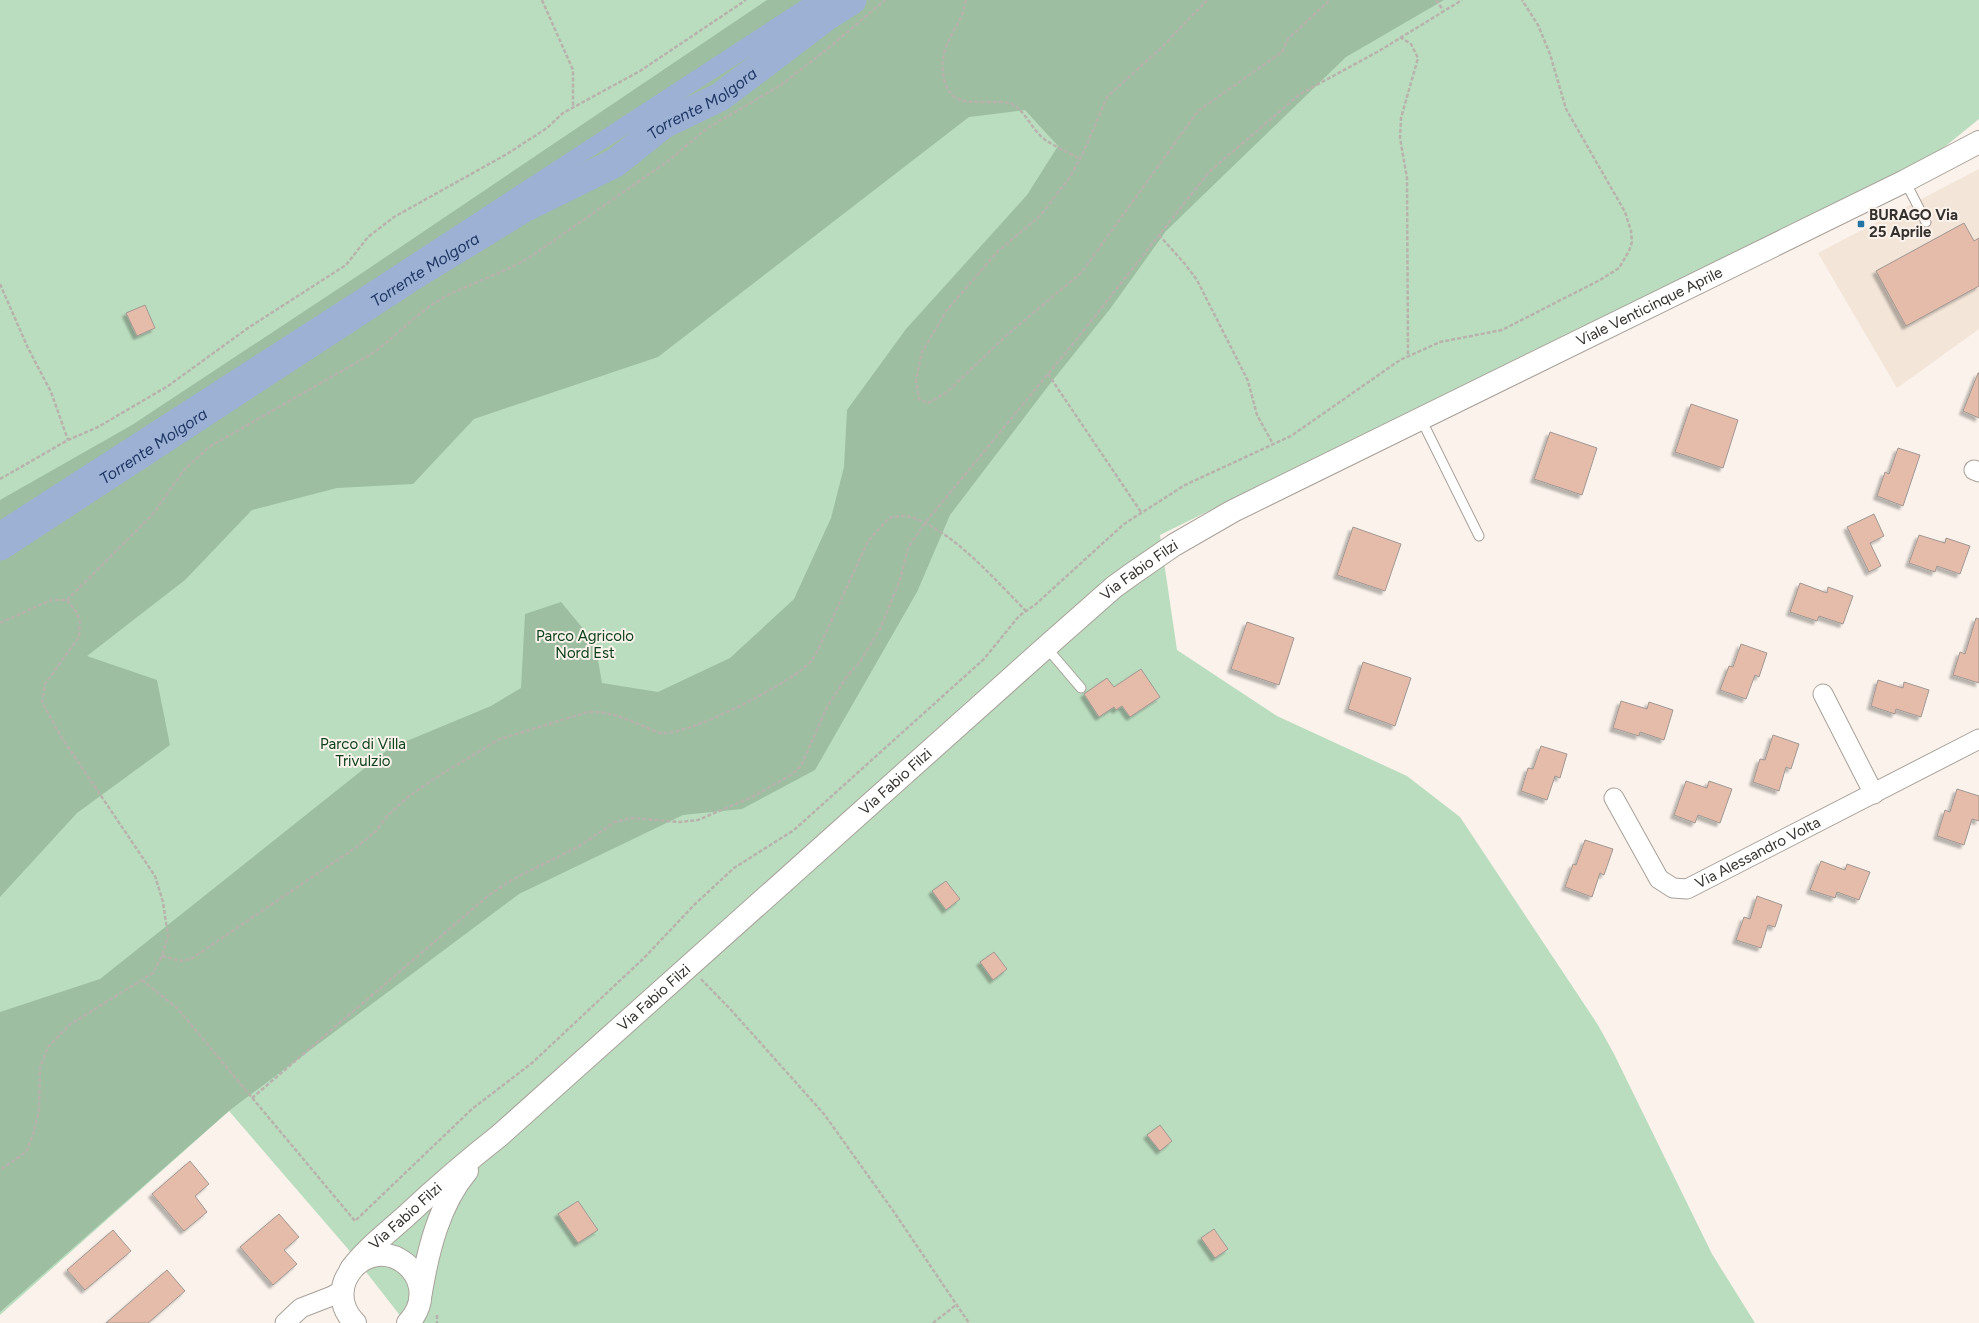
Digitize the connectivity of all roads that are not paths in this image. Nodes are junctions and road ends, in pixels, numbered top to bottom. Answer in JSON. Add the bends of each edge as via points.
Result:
{"nodes":[{"id":1,"x":1979,"y":142,"type":"edge"},
{"id":2,"x":1904,"y":181,"type":"junction"},
{"id":3,"x":1926,"y":222,"type":"dead end"},
{"id":4,"x":1421,"y":418,"type":"junction"},
{"id":5,"x":1320,"y":468,"type":"joint"},
{"id":6,"x":1479,"y":536,"type":"dead end"},
{"id":7,"x":1046,"y":646,"type":"junction"},
{"id":8,"x":1080,"y":688,"type":"dead end"},
{"id":9,"x":1822,"y":694,"type":"dead end"},
{"id":10,"x":1979,"y":739,"type":"edge"},
{"id":11,"x":1874,"y":794,"type":"junction"},
{"id":12,"x":1614,"y":798,"type":"dead end"},
{"id":13,"x":499,"y":1136,"type":"junction"},
{"id":14,"x":351,"y":1270,"type":"junction"},
{"id":15,"x":343,"y":1290,"type":"junction"},
{"id":16,"x":425,"y":1307,"type":"edge"},
{"id":17,"x":285,"y":1323,"type":"edge"},
{"id":18,"x":355,"y":1323,"type":"edge"},
{"id":19,"x":408,"y":1323,"type":"edge"}],
"edges":[{"from":1,"to":2,"type":"street","name":"Viale Venticinque Aprile"},
{"from":2,"to":3,"type":"lane"},
{"from":2,"to":4,"type":"street","name":"Viale Venticinque Aprile"},
{"from":4,"to":5,"type":"street","name":"Viale Venticinque Aprile"},
{"from":4,"to":6,"type":"lane"},
{"from":5,"to":7,"type":"street","name":"Via Fabio Filzi","via":[[1233,511],[1154,558],[1114,587]]},
{"from":7,"to":8,"type":"lane"},
{"from":7,"to":13,"type":"street","name":"Via Fabio Filzi"},
{"from":9,"to":11,"type":"street"},
{"from":10,"to":11,"type":"street","name":"Via Alessandro Volta"},
{"from":11,"to":12,"type":"street","name":"Via Alessandro Volta","via":[[1687,889],[1673,888],[1659,879]]},
{"from":13,"to":14,"type":"street","name":"Via Fabio Filzi","via":[[378,1240]]},
{"from":13,"to":16,"type":"street","name":"Via Fabio Filzi","via":[[464,1174],[435,1231]]},
{"from":14,"to":15,"type":"street","via":[[345,1279]]},
{"from":14,"to":16,"type":"street","via":[[370,1257],[382,1255],[404,1262],[418,1280]]},
{"from":15,"to":17,"type":"street","via":[[300,1308]]},
{"from":15,"to":18,"type":"street","via":[[345,1307]]},
{"from":16,"to":19,"type":"street","name":"Via Fabio Filzi"}]}
